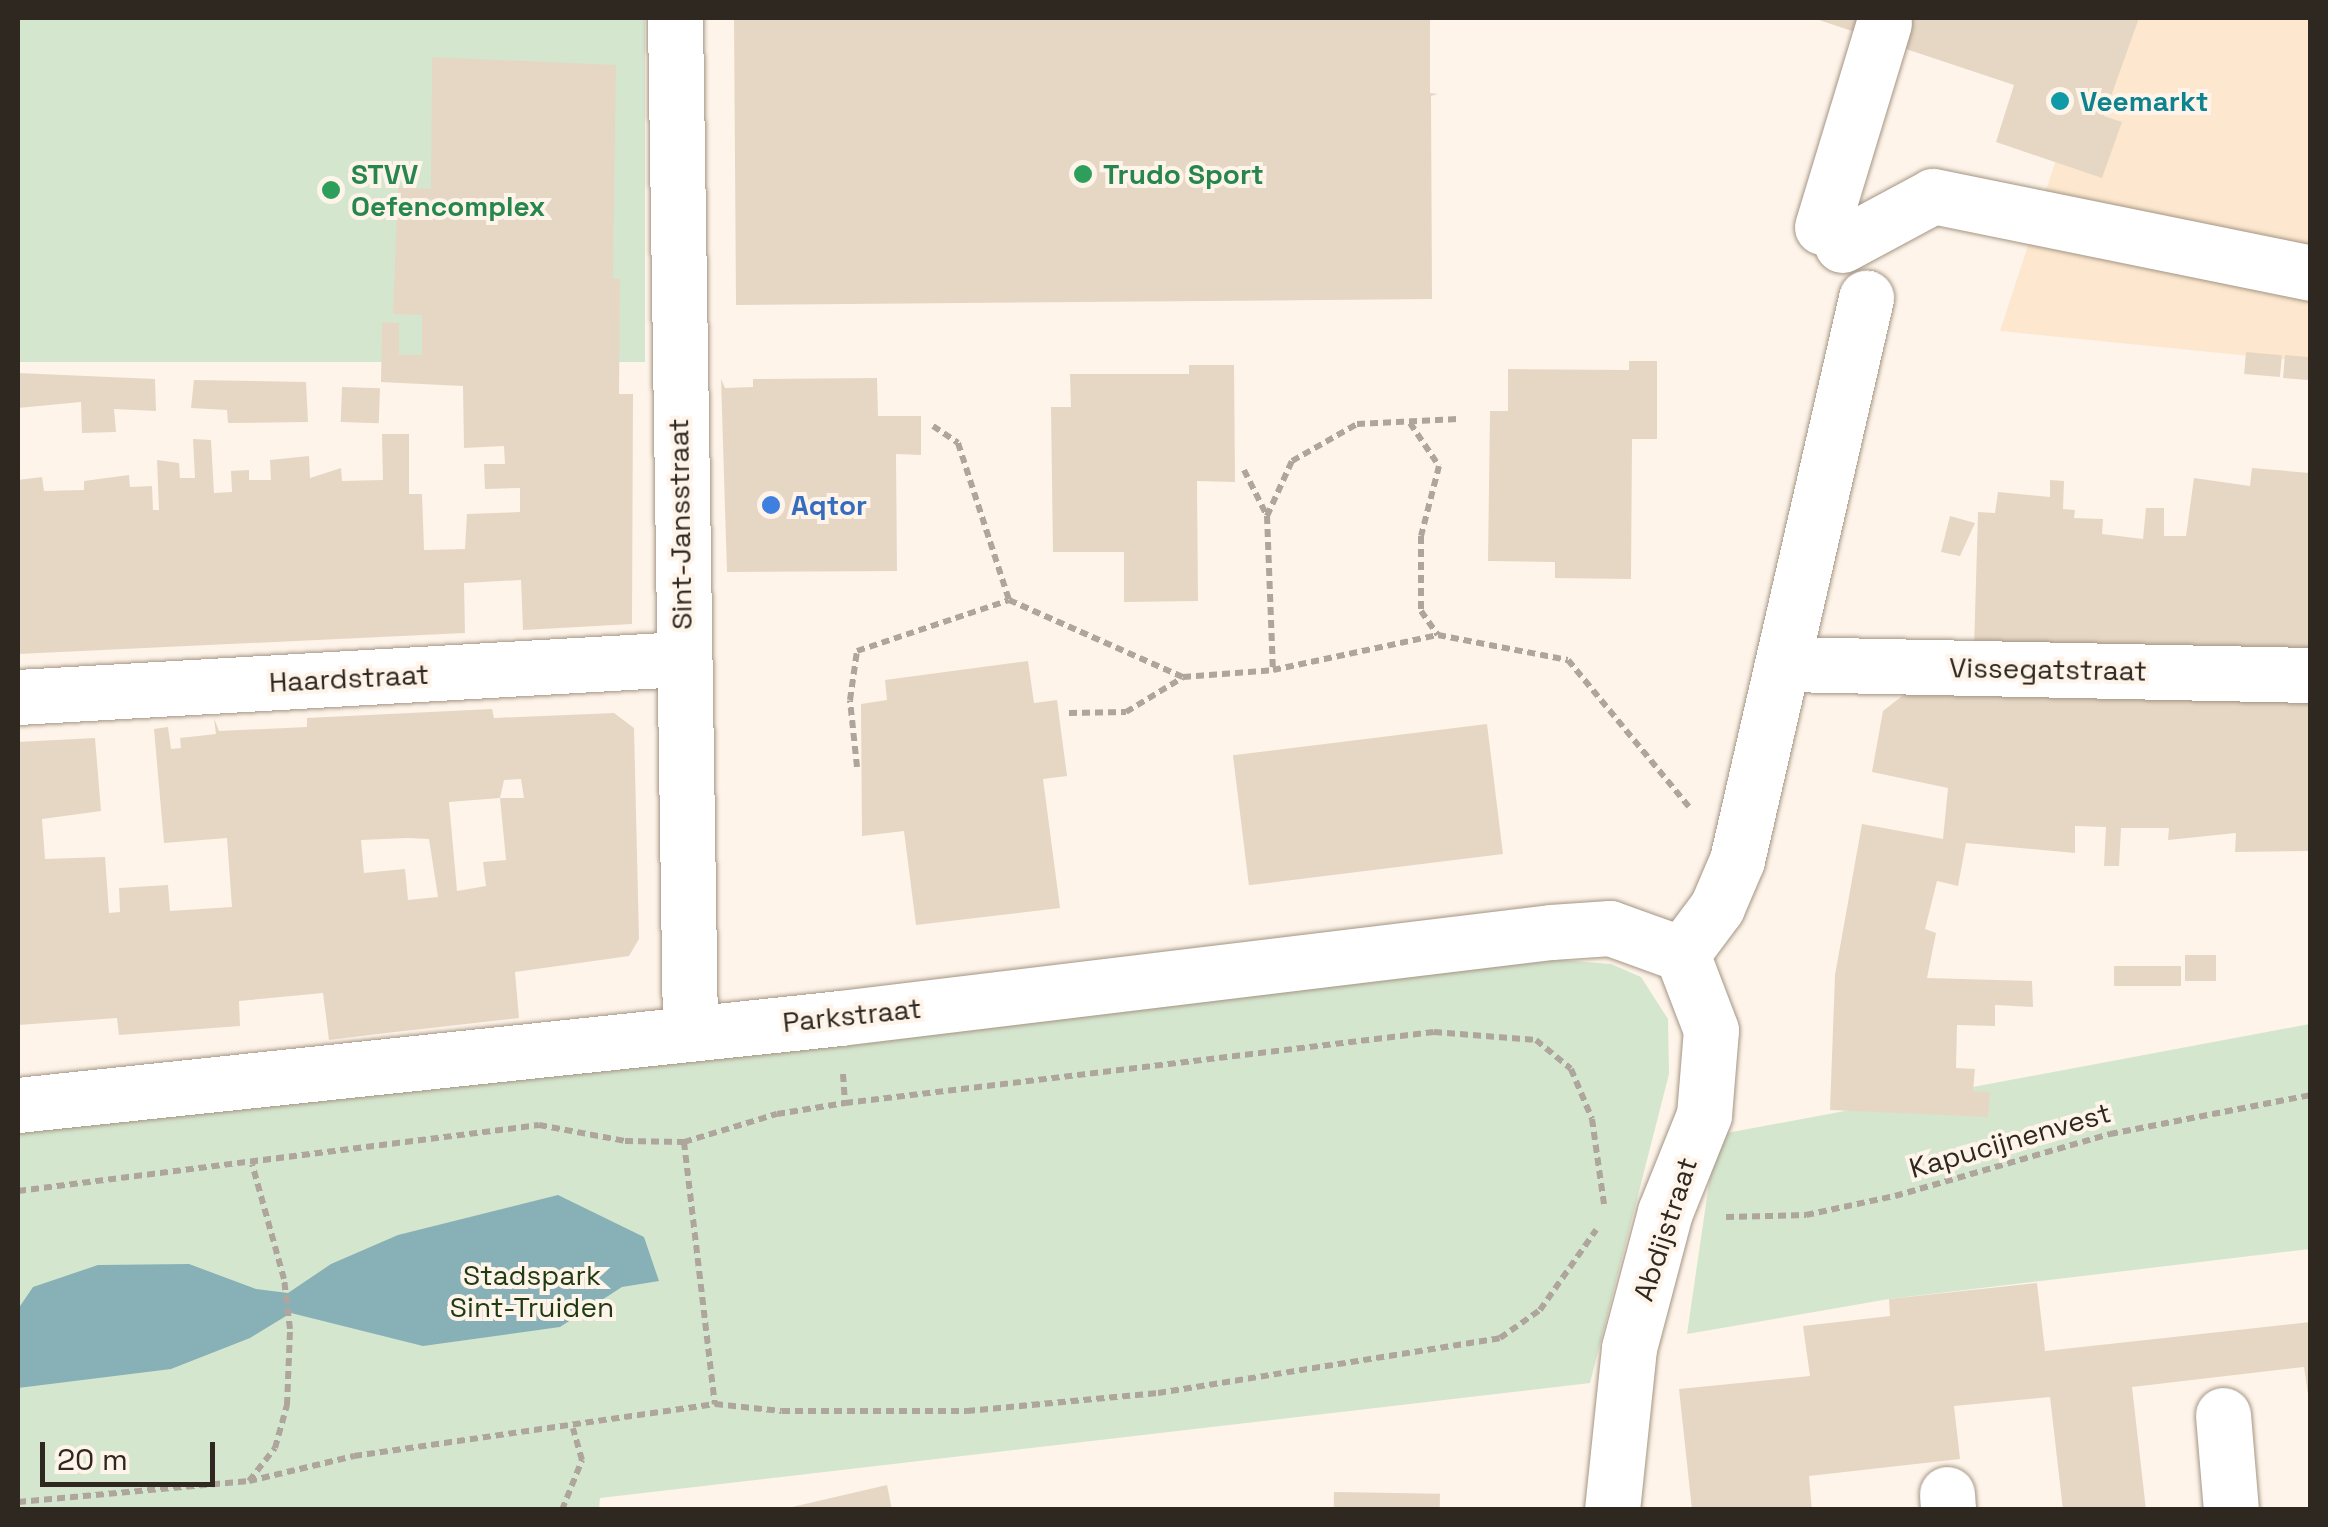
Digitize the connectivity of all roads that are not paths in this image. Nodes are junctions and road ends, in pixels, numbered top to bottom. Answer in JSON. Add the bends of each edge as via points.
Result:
{"nodes":[{"id":1,"x":675,"y":18,"type":"edge"},
{"id":2,"x":1884,"y":24,"type":"dead end"},
{"id":3,"x":2310,"y":274,"type":"edge"},
{"id":4,"x":1866,"y":298,"type":"dead end"},
{"id":5,"x":681,"y":659,"type":"junction"},
{"id":6,"x":1786,"y":664,"type":"junction"},
{"id":7,"x":2310,"y":674,"type":"edge"},
{"id":8,"x":18,"y":697,"type":"edge"},
{"id":9,"x":1682,"y":954,"type":"junction"},
{"id":10,"x":690,"y":1030,"type":"junction"},
{"id":11,"x":18,"y":1105,"type":"edge"},
{"id":12,"x":2222,"y":1415,"type":"dead end"},
{"id":13,"x":1612,"y":1510,"type":"edge"},
{"id":14,"x":2232,"y":1510,"type":"edge"}],
"edges":[{"from":1,"to":5,"type":"street","name":"Sint-Jansstraat"},
{"from":2,"to":3,"type":"street","via":[[1832,235],[1933,196]]},
{"from":4,"to":6,"type":"street"},
{"from":5,"to":8,"type":"street","name":"Haardstraat"},
{"from":5,"to":10,"type":"street","name":"Sint-Jansstraat"},
{"from":6,"to":7,"type":"street","name":"Vissegatstraat"},
{"from":6,"to":9,"type":"street","via":[[1737,860],[1717,907]]},
{"from":9,"to":10,"type":"street","name":"Parkstraat","via":[[1610,928],[1551,932]]},
{"from":9,"to":13,"type":"street","name":"Abdijstraat","via":[[1711,1030],[1704,1115],[1666,1212],[1629,1348]]},
{"from":10,"to":11,"type":"street","name":"Parkstraat"},
{"from":12,"to":14,"type":"street"}]}
